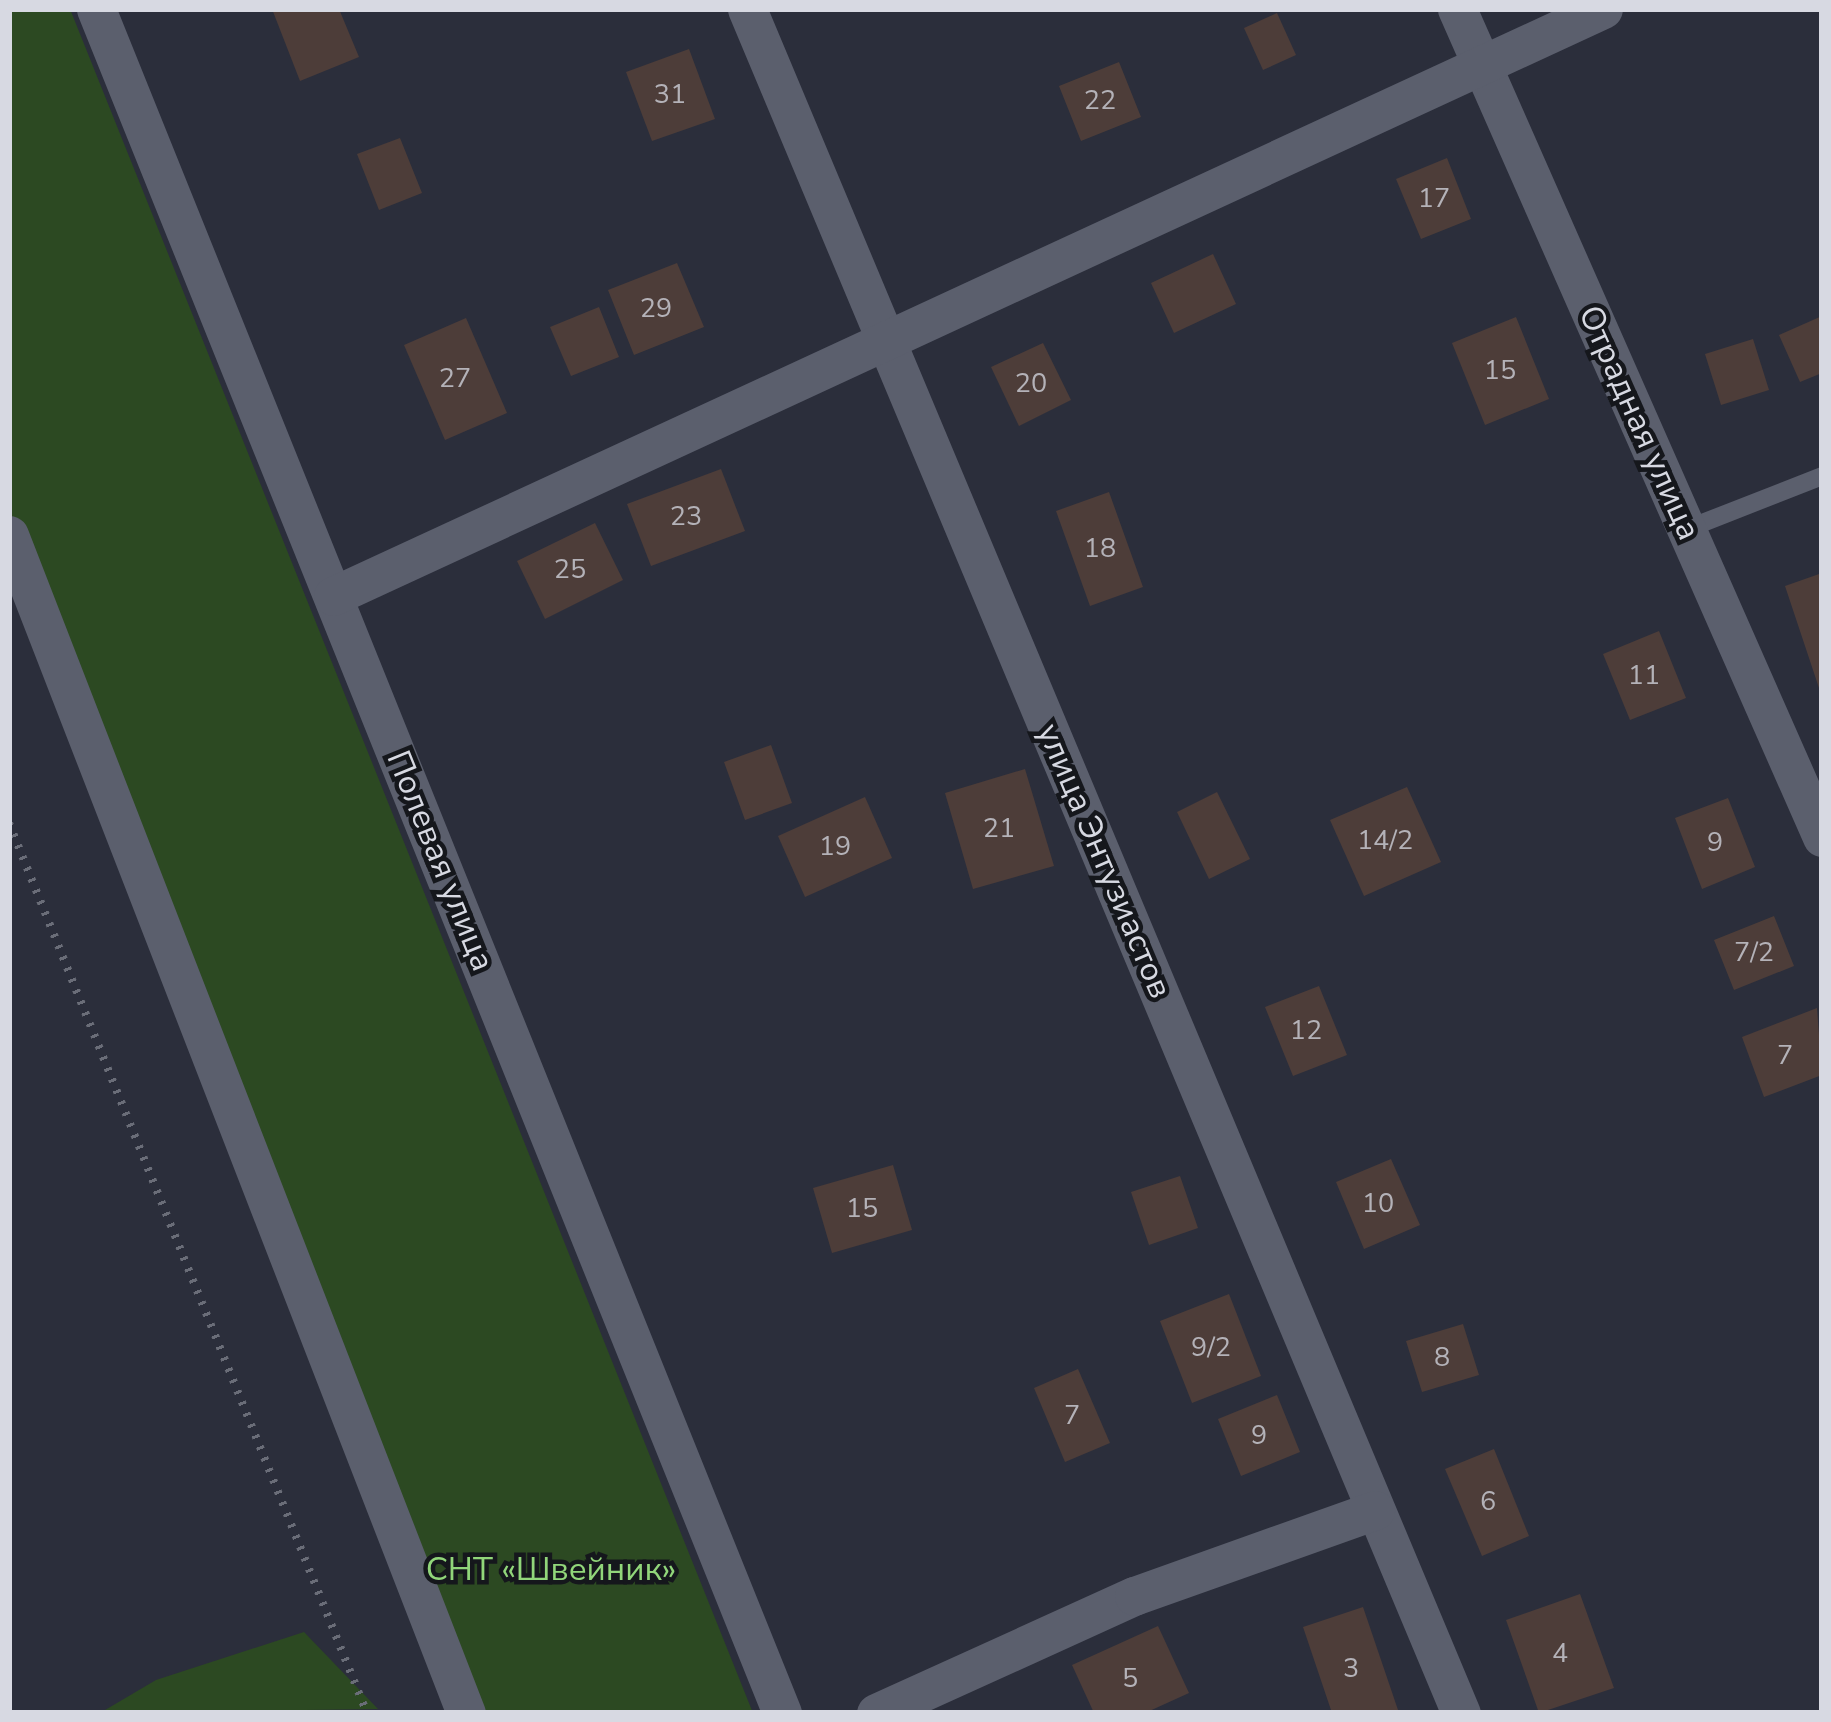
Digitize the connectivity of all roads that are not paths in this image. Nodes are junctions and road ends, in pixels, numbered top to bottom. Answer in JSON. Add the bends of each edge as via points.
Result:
{"nodes":[{"id":1,"x":97,"y":9,"type":"edge"},
{"id":2,"x":747,"y":9,"type":"edge"},
{"id":3,"x":1457,"y":9,"type":"edge"},
{"id":4,"x":1603,"y":9,"type":"edge"},
{"id":5,"x":1480,"y":65,"type":"junction"},
{"id":6,"x":884,"y":336,"type":"junction"},
{"id":7,"x":1822,"y":476,"type":"edge"},
{"id":8,"x":1687,"y":530,"type":"junction"},
{"id":9,"x":9,"y":535,"type":"edge"},
{"id":10,"x":333,"y":596,"type":"junction"},
{"id":11,"x":1822,"y":837,"type":"edge"},
{"id":12,"x":1375,"y":1510,"type":"junction"},
{"id":13,"x":466,"y":1713,"type":"edge"},
{"id":14,"x":782,"y":1713,"type":"edge"},
{"id":15,"x":876,"y":1713,"type":"edge"},
{"id":16,"x":1461,"y":1713,"type":"edge"}],
"edges":[{"from":1,"to":10,"type":"street","name":"Полевая улица"},
{"from":2,"to":6,"type":"street","name":"улица Энтузиастов"},
{"from":3,"to":5,"type":"street","name":"Отрадная улица"},
{"from":4,"to":5,"type":"street"},
{"from":5,"to":6,"type":"street"},
{"from":5,"to":8,"type":"street","name":"Отрадная улица"},
{"from":6,"to":10,"type":"street"},
{"from":6,"to":12,"type":"street","name":"улица Энтузиастов"},
{"from":7,"to":8,"type":"lane"},
{"from":8,"to":11,"type":"street","name":"Отрадная улица"},
{"from":9,"to":13,"type":"street"},
{"from":10,"to":14,"type":"street","name":"Полевая улица"},
{"from":12,"to":15,"type":"street","via":[[1134,1596]]},
{"from":12,"to":16,"type":"street","name":"улица Энтузиастов"}]}
